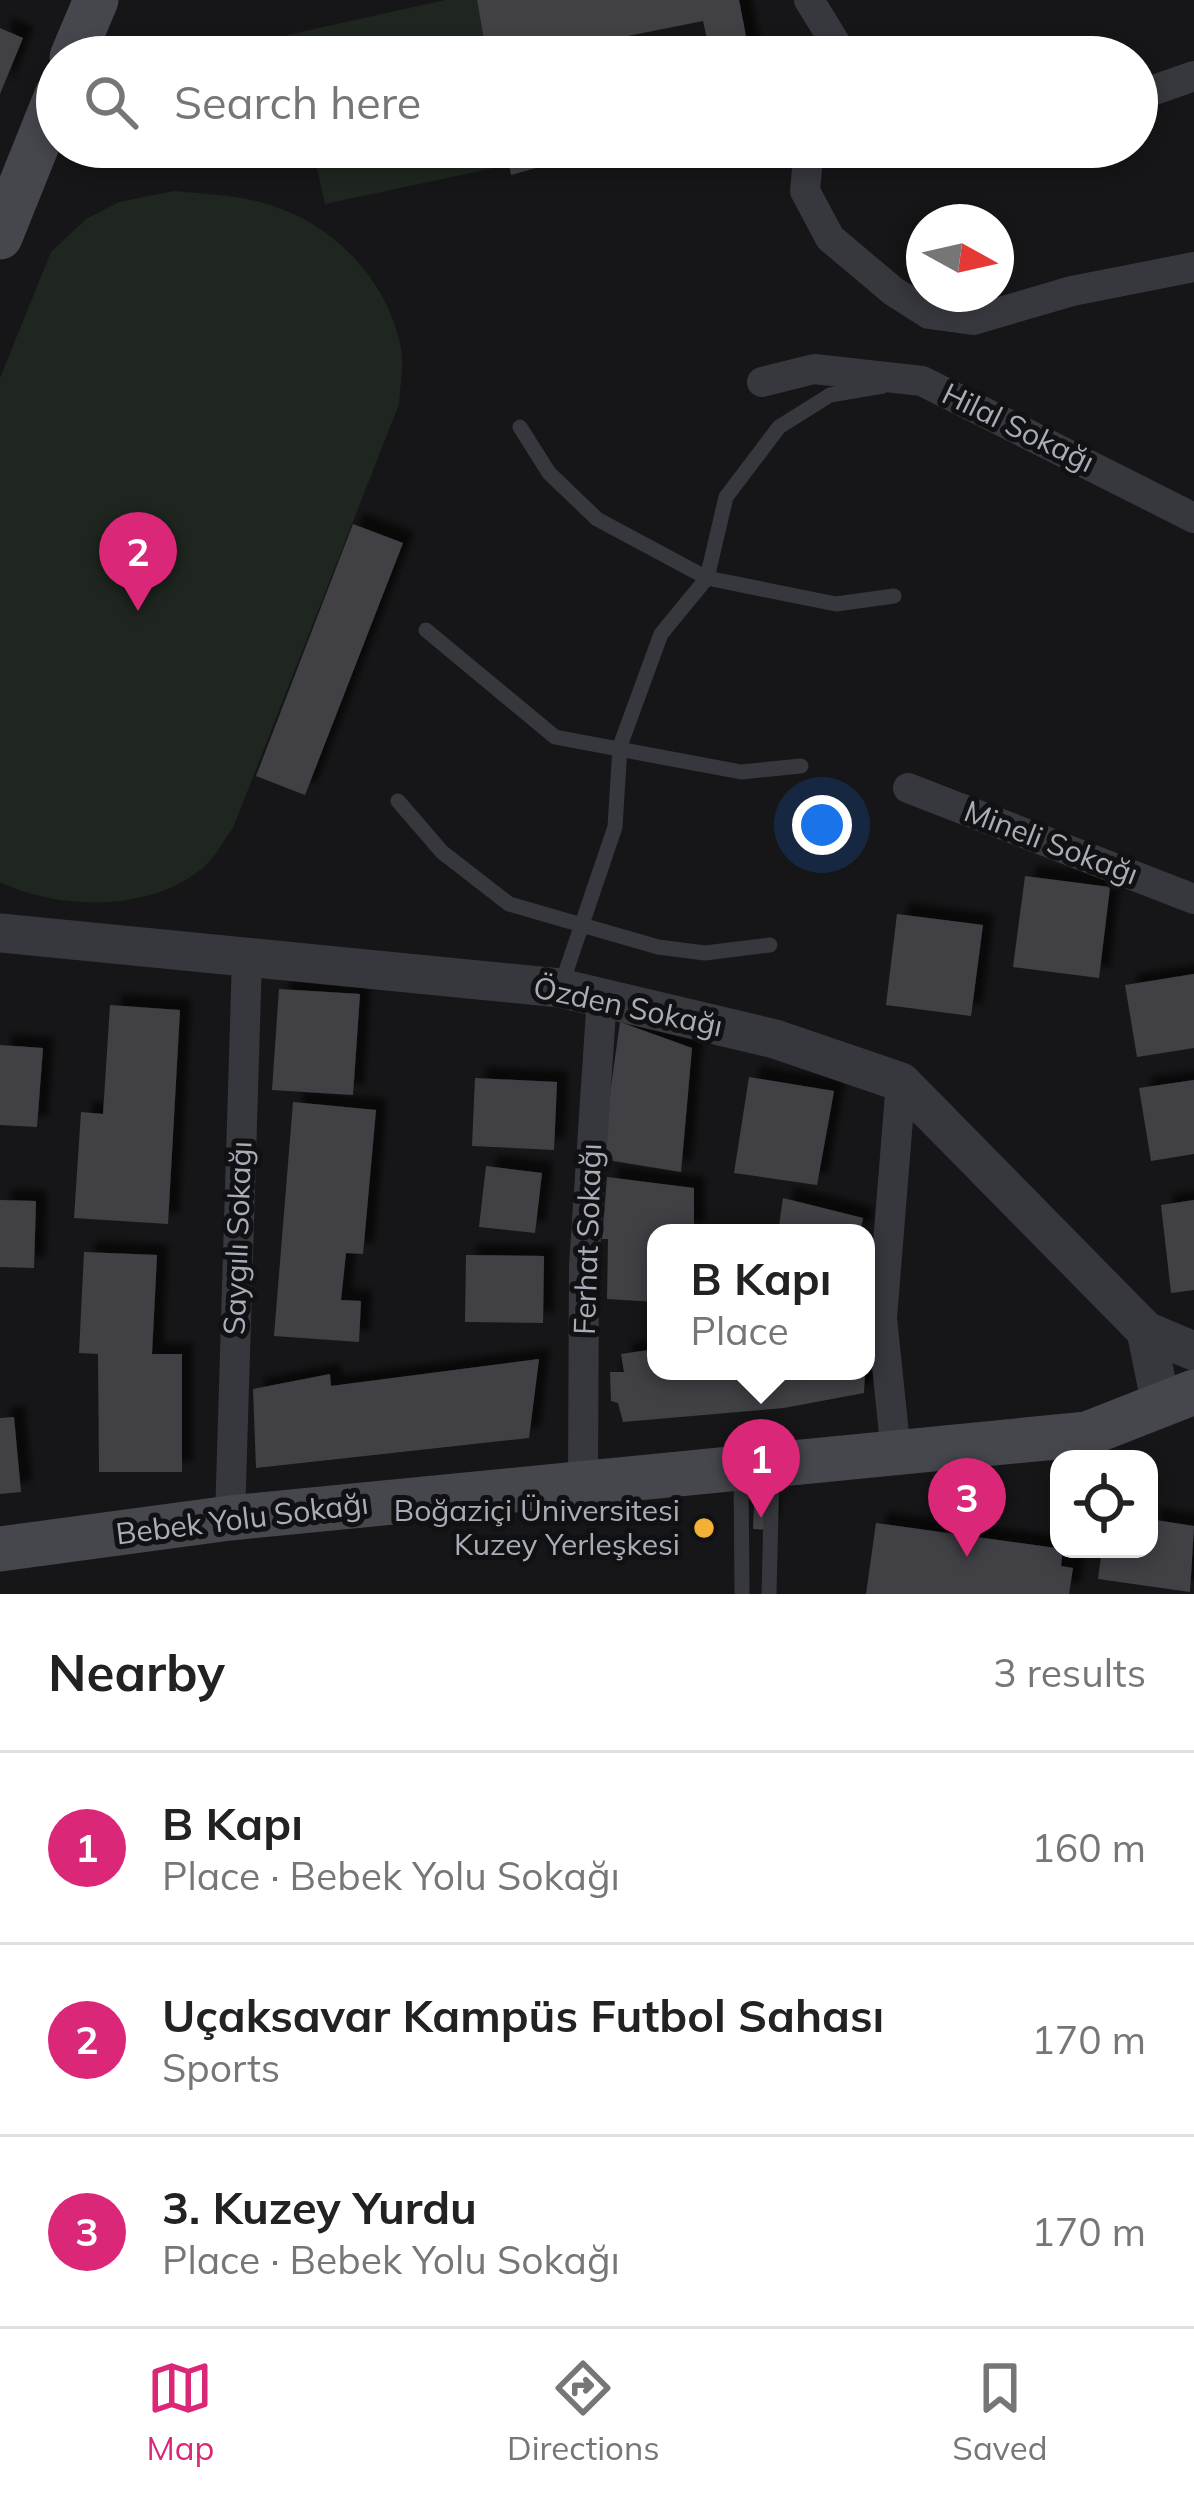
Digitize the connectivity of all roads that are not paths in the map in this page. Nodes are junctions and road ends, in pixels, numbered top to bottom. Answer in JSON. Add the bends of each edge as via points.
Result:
{"nodes":[{"id":1,"x":96,"y":0,"type":"edge"},
{"id":2,"x":809,"y":0,"type":"edge"},
{"id":3,"x":81,"y":36,"type":"edge"},
{"id":4,"x":831,"y":36,"type":"edge"},
{"id":5,"x":1194,"y":76,"type":"edge"},
{"id":6,"x":1158,"y":89,"type":"edge"},
{"id":7,"x":36,"y":147,"type":"edge"},
{"id":8,"x":808,"y":168,"type":"edge"},
{"id":9,"x":0,"y":237,"type":"edge"},
{"id":10,"x":1194,"y":267,"type":"edge"},
{"id":11,"x":922,"y":380,"type":"junction"},
{"id":12,"x":762,"y":382,"type":"dead end"},
{"id":13,"x":520,"y":427,"type":"dead end"},
{"id":14,"x":1194,"y":518,"type":"edge"},
{"id":15,"x":707,"y":578,"type":"junction"},
{"id":16,"x":894,"y":596,"type":"dead end"},
{"id":17,"x":426,"y":630,"type":"dead end"},
{"id":18,"x":620,"y":746,"type":"junction"},
{"id":19,"x":801,"y":766,"type":"dead end"},
{"id":20,"x":908,"y":788,"type":"dead end"},
{"id":21,"x":398,"y":801,"type":"dead end"},
{"id":22,"x":1194,"y":899,"type":"edge"},
{"id":23,"x":581,"y":926,"type":"junction"},
{"id":24,"x":0,"y":933,"type":"edge"},
{"id":25,"x":770,"y":945,"type":"dead end"},
{"id":26,"x":247,"y":958,"type":"junction"},
{"id":27,"x":560,"y":988,"type":"junction"},
{"id":28,"x":602,"y":996,"type":"junction"},
{"id":29,"x":901,"y":1082,"type":"junction"},
{"id":30,"x":1146,"y":1331,"type":"junction"},
{"id":31,"x":1194,"y":1351,"type":"edge"},
{"id":32,"x":1178,"y":1398,"type":"edge"},
{"id":33,"x":896,"y":1453,"type":"junction"},
{"id":34,"x":757,"y":1466,"type":"junction"},
{"id":35,"x":583,"y":1482,"type":"junction"},
{"id":36,"x":230,"y":1518,"type":"junction"},
{"id":37,"x":0,"y":1549,"type":"edge"},
{"id":38,"x":742,"y":1594,"type":"edge"},
{"id":39,"x":769,"y":1594,"type":"edge"}],
"edges":[{"from":1,"to":3,"type":"main road"},
{"from":2,"to":4,"type":"street"},
{"from":5,"to":6,"type":"street"},
{"from":7,"to":9,"type":"main road"},
{"from":8,"to":10,"type":"street","via":[[806,191],[830,238],[929,314],[973,320]]},
{"from":11,"to":12,"type":"street","name":"Hilal Sokağı","via":[[814,369]]},
{"from":11,"to":14,"type":"street","name":"Hilal Sokağı"},
{"from":11,"to":15,"type":"lane","via":[[830,395],[779,427],[726,497]]},
{"from":13,"to":15,"type":"lane","via":[[549,473],[597,519]]},
{"from":15,"to":16,"type":"lane","via":[[836,604]]},
{"from":15,"to":18,"type":"lane","via":[[661,634]]},
{"from":17,"to":18,"type":"lane","via":[[555,737]]},
{"from":18,"to":19,"type":"lane","via":[[741,772]]},
{"from":18,"to":23,"type":"lane","via":[[615,826]]},
{"from":20,"to":22,"type":"street","name":"Mineli Sokağı"},
{"from":21,"to":23,"type":"lane","via":[[442,852],[508,904]]},
{"from":23,"to":25,"type":"lane","via":[[705,953]]},
{"from":23,"to":27,"type":"lane"},
{"from":24,"to":26,"type":"street","name":"Özden Sokağı"},
{"from":26,"to":27,"type":"street","name":"Özden Sokağı"},
{"from":26,"to":36,"type":"street","name":"Saygılı Sokağı"},
{"from":27,"to":28,"type":"street","name":"Özden Sokağı"},
{"from":28,"to":29,"type":"street","name":"Özden Sokağı"},
{"from":28,"to":35,"type":"street","name":"Ferhat Sokağı","via":[[584,1266]]},
{"from":29,"to":30,"type":"street","name":"Özden Sokağı"},
{"from":29,"to":33,"type":"street","via":[[883,1318]]},
{"from":30,"to":31,"type":"street","name":"Özden Sokağı"},
{"from":30,"to":32,"type":"street"},
{"from":32,"to":33,"type":"main road","name":"Bebek Yolu Sokağı","via":[[1088,1434]]},
{"from":33,"to":34,"type":"main road","name":"Bebek Yolu Sokağı"},
{"from":34,"to":35,"type":"main road","name":"Bebek Yolu Sokağı"},
{"from":34,"to":38,"type":"lane"},
{"from":34,"to":39,"type":"lane"},
{"from":35,"to":36,"type":"main road","name":"Bebek Yolu Sokağı"},
{"from":36,"to":37,"type":"main road","name":"Bebek Yolu Sokağı"}]}
